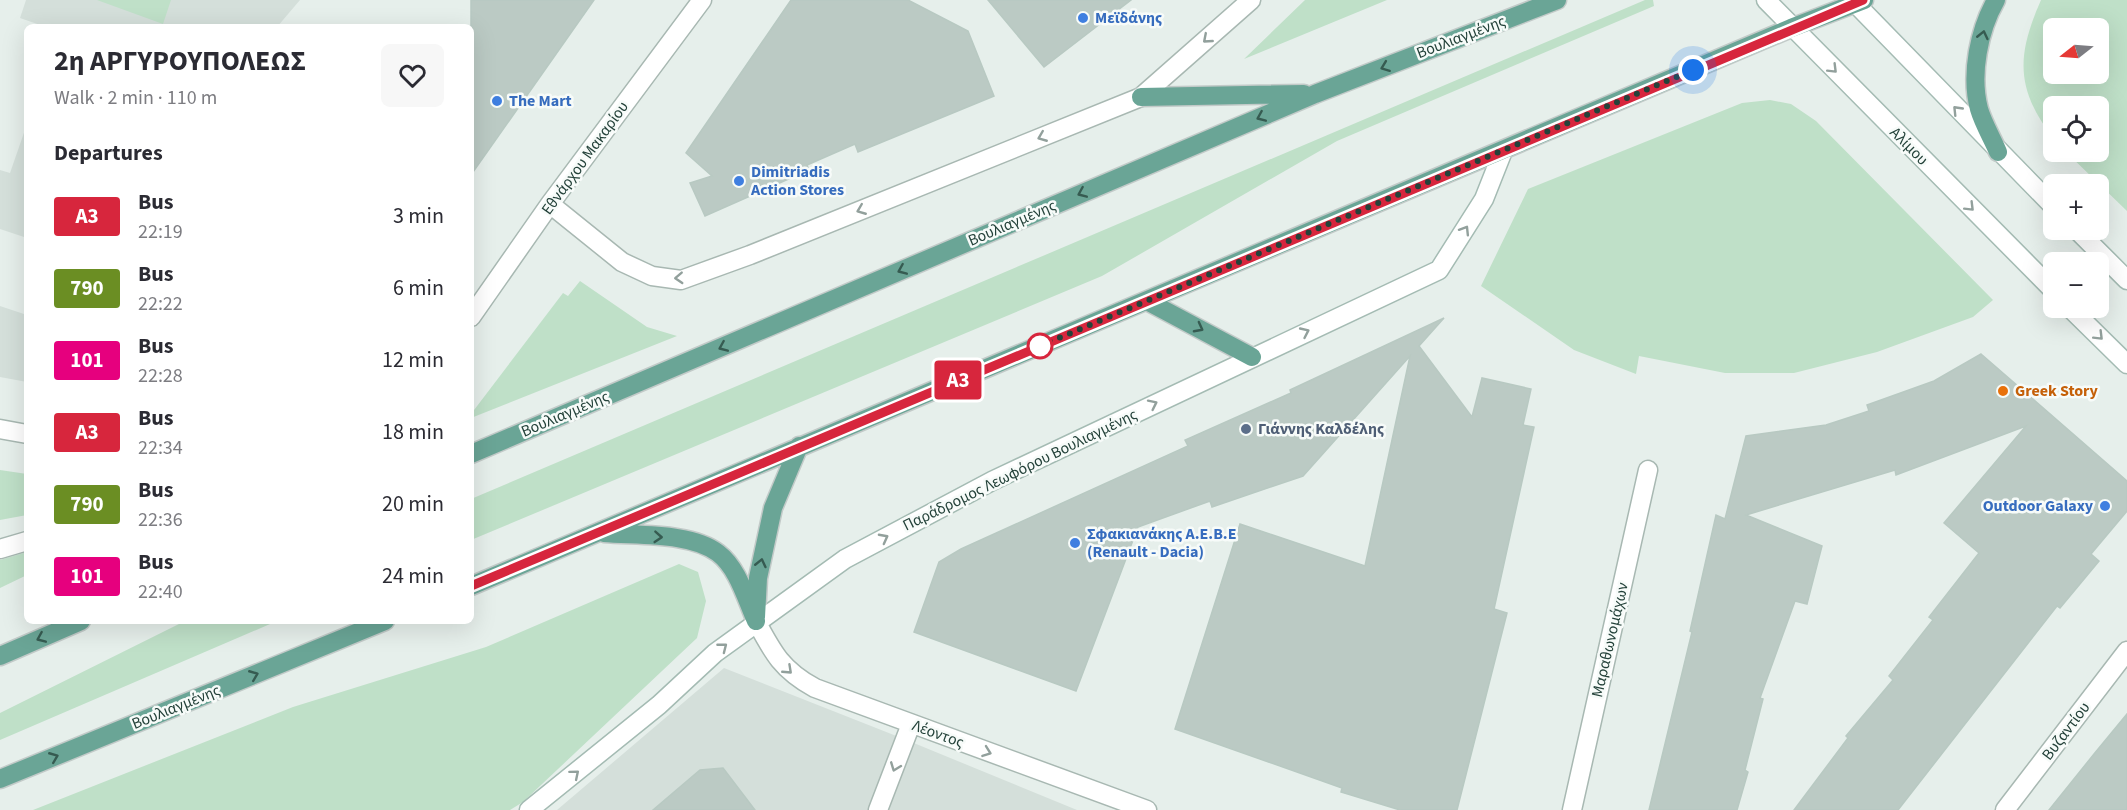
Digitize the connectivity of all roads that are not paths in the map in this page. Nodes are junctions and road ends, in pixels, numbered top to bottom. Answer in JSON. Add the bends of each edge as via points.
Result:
{"nodes":[{"id":1,"x":702,"y":0,"type":"edge"},
{"id":2,"x":1251,"y":0,"type":"edge"},
{"id":3,"x":1557,"y":0,"type":"edge"},
{"id":4,"x":1766,"y":0,"type":"edge"},
{"id":5,"x":1996,"y":0,"type":"edge"},
{"id":6,"x":1857,"y":1,"type":"edge"},
{"id":7,"x":1791,"y":28,"type":"junction"},
{"id":8,"x":1315,"y":94,"type":"junction"},
{"id":9,"x":1141,"y":97,"type":"junction"},
{"id":10,"x":1503,"y":151,"type":"junction"},
{"id":11,"x":1998,"y":152,"type":"junction"},
{"id":12,"x":2043,"y":196,"type":"edge"},
{"id":13,"x":550,"y":204,"type":"junction"},
{"id":14,"x":2088,"y":240,"type":"edge"},
{"id":15,"x":2126,"y":274,"type":"edge"},
{"id":16,"x":2043,"y":280,"type":"edge"},
{"id":17,"x":1147,"y":301,"type":"junction"},
{"id":18,"x":474,"y":314,"type":"edge"},
{"id":19,"x":2080,"y":318,"type":"edge"},
{"id":20,"x":1252,"y":357,"type":"junction"},
{"id":21,"x":2127,"y":364,"type":"edge"},
{"id":22,"x":0,"y":429,"type":"edge"},
{"id":23,"x":24,"y":433,"type":"edge"},
{"id":24,"x":799,"y":446,"type":"junction"},
{"id":25,"x":474,"y":453,"type":"edge"},
{"id":26,"x":1648,"y":470,"type":"dead end"},
{"id":27,"x":599,"y":533,"type":"junction"},
{"id":28,"x":24,"y":542,"type":"edge"},
{"id":29,"x":0,"y":549,"type":"edge"},
{"id":30,"x":474,"y":585,"type":"edge"},
{"id":31,"x":756,"y":621,"type":"junction"},
{"id":32,"x":74,"y":624,"type":"edge"},
{"id":33,"x":378,"y":624,"type":"edge"},
{"id":34,"x":2127,"y":651,"type":"edge"},
{"id":35,"x":0,"y":656,"type":"edge"},
{"id":36,"x":911,"y":724,"type":"junction"},
{"id":37,"x":0,"y":779,"type":"edge"},
{"id":38,"x":529,"y":810,"type":"edge"},
{"id":39,"x":878,"y":810,"type":"edge"},
{"id":40,"x":1148,"y":810,"type":"edge"},
{"id":41,"x":1572,"y":810,"type":"edge"},
{"id":42,"x":2005,"y":810,"type":"edge"}],
"edges":[{"from":1,"to":13,"type":"street","name":"Εθνάρχου Μακαρίου"},
{"from":2,"to":9,"type":"street","one_way":true},
{"from":3,"to":8,"type":"main road","name":"Βουλιαγμένης","one_way":true},
{"from":4,"to":7,"type":"street","name":"Αλίμου"},
{"from":11,"to":5,"type":"main road","one_way":true,"via":[[1979,109],[1975,70]]},
{"from":6,"to":7,"type":"main road"},
{"from":11,"to":6,"type":"street","one_way":true},
{"from":7,"to":10,"type":"main road"},
{"from":7,"to":16,"type":"street","name":"Αλίμου","one_way":true},
{"from":8,"to":9,"type":"main road"},
{"from":8,"to":25,"type":"main road","name":"Βουλιαγμένης","one_way":true},
{"from":9,"to":13,"type":"street","one_way":true,"via":[[681,280],[652,276],[622,262]]},
{"from":10,"to":17,"type":"main road"},
{"from":20,"to":10,"type":"street","name":"Παράδρομος Λεωφόρου Βουλιαγμένης","one_way":true,"via":[[1438,270],[1484,199]]},
{"from":11,"to":12,"type":"street"},
{"from":13,"to":18,"type":"street","name":"Εθνάρχου Μακαρίου"},
{"from":14,"to":15,"type":"street"},
{"from":17,"to":20,"type":"main road","one_way":true},
{"from":17,"to":24,"type":"main road"},
{"from":19,"to":21,"type":"street","one_way":true},
{"from":31,"to":20,"type":"street","name":"Παράδρομος Λεωφόρου Βουλιαγμένης","one_way":true,"via":[[845,559],[992,481]]},
{"from":22,"to":23,"type":"street"},
{"from":24,"to":27,"type":"main road"},
{"from":31,"to":24,"type":"main road","one_way":true,"via":[[758,578],[773,508]]},
{"from":26,"to":41,"type":"street","name":"Μαραθωνομάχων"},
{"from":27,"to":30,"type":"main road"},
{"from":27,"to":31,"type":"main road","one_way":true,"via":[[686,539],[718,552],[736,576]]},
{"from":28,"to":29,"type":"street"},
{"from":31,"to":36,"type":"street","name":"Λέοντος","one_way":true,"via":[[774,655],[799,679]]},
{"from":38,"to":31,"type":"street","name":"Παράδρομος Λεωφόρου Βουλιαγμένης","one_way":true},
{"from":32,"to":35,"type":"main road","one_way":true},
{"from":37,"to":33,"type":"main road","name":"Βουλιαγμένης","one_way":true},
{"from":34,"to":42,"type":"street","name":"Βυζαντίου"},
{"from":36,"to":39,"type":"street","one_way":true},
{"from":36,"to":40,"type":"street","name":"Λέοντος","one_way":true}]}
